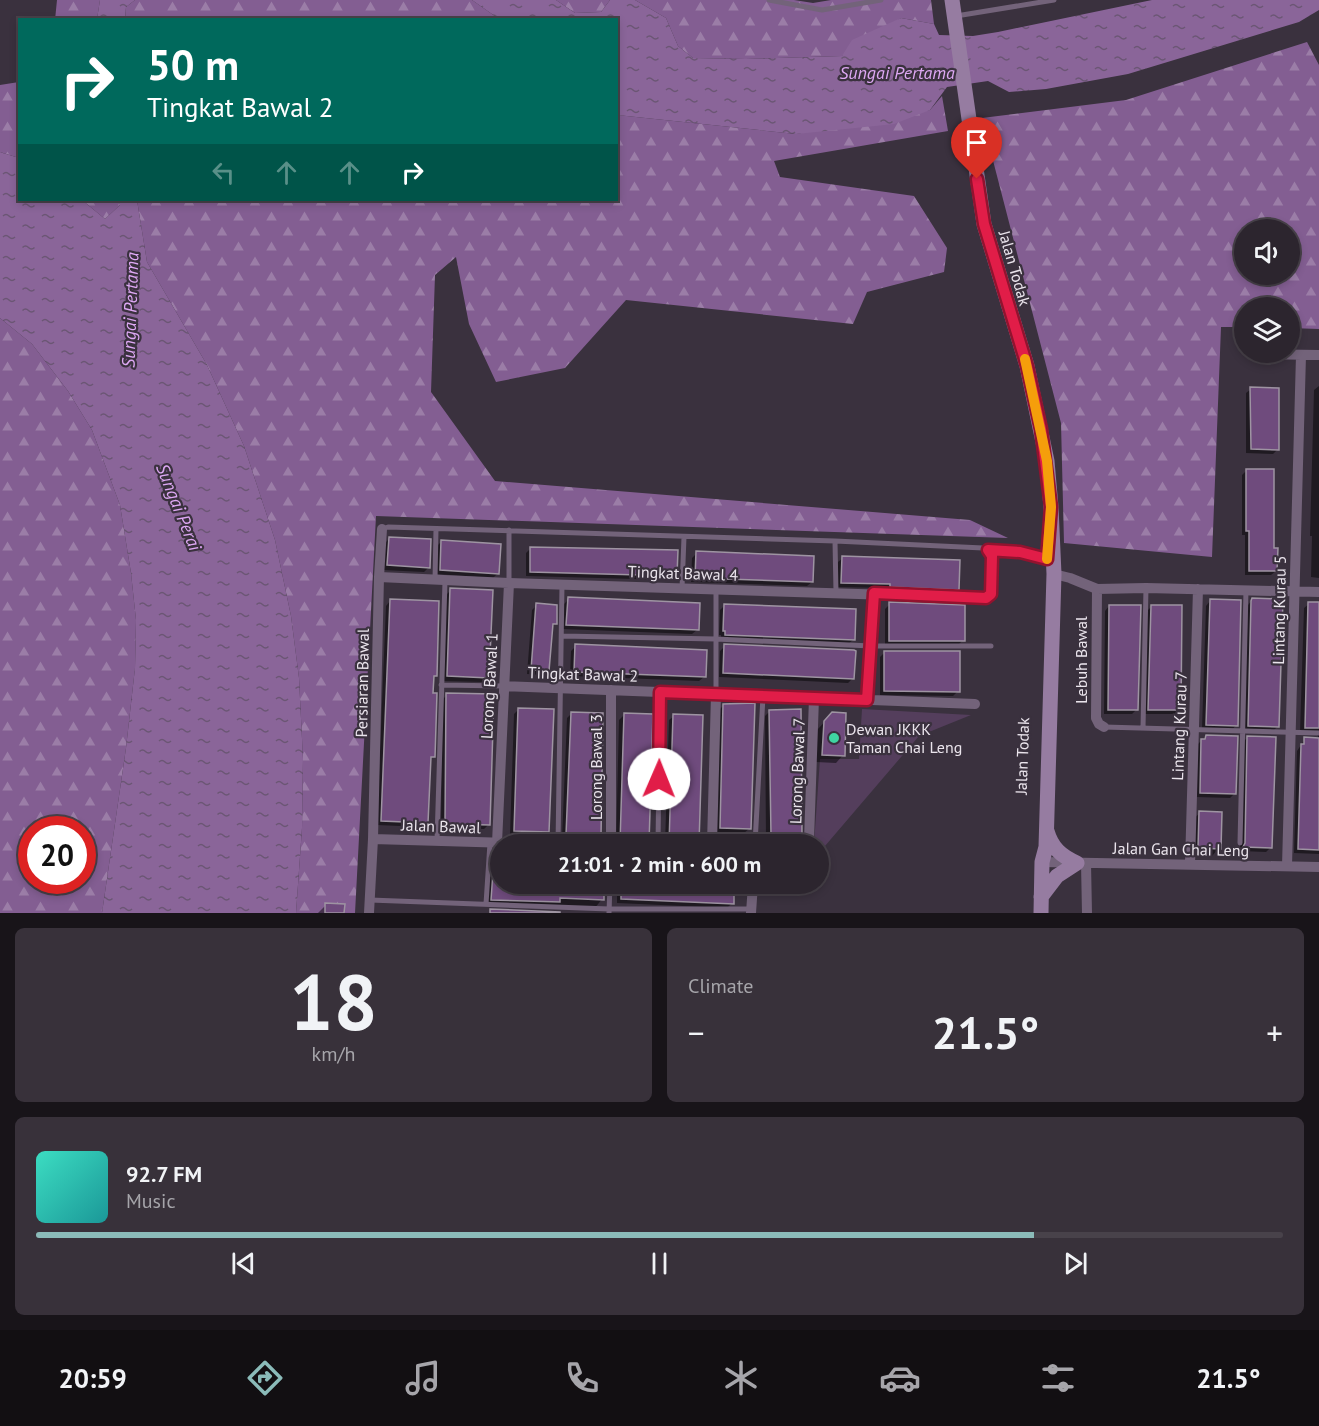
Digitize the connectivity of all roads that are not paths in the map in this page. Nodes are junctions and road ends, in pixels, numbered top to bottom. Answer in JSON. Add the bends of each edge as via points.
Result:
{"nodes":[{"id":1,"x":769,"y":0,"type":"edge"},
{"id":2,"x":881,"y":0,"type":"edge"},
{"id":3,"x":952,"y":0,"type":"edge"},
{"id":4,"x":1054,"y":0,"type":"edge"},
{"id":5,"x":955,"y":21,"type":"junction"},
{"id":6,"x":1300,"y":355,"type":"edge"},
{"id":7,"x":1319,"y":355,"type":"edge"},
{"id":8,"x":1300,"y":363,"type":"edge"},
{"id":9,"x":1051,"y":507,"type":"junction"},
{"id":10,"x":382,"y":529,"type":"joint"},
{"id":11,"x":436,"y":529,"type":"junction"},
{"id":12,"x":509,"y":530,"type":"junction"},
{"id":13,"x":684,"y":537,"type":"junction"},
{"id":14,"x":835,"y":541,"type":"junction"},
{"id":15,"x":988,"y":550,"type":"junction"},
{"id":16,"x":1047,"y":559,"type":"junction"},
{"id":17,"x":1054,"y":574,"type":"junction"},
{"id":18,"x":379,"y":577,"type":"junction"},
{"id":19,"x":440,"y":580,"type":"junction"},
{"id":20,"x":509,"y":584,"type":"junction"},
{"id":21,"x":562,"y":585,"type":"junction"},
{"id":22,"x":682,"y":588,"type":"junction"},
{"id":23,"x":1146,"y":588,"type":"junction"},
{"id":24,"x":1097,"y":589,"type":"junction"},
{"id":25,"x":1198,"y":589,"type":"junction"},
{"id":26,"x":716,"y":590,"type":"junction"},
{"id":27,"x":1246,"y":590,"type":"junction"},
{"id":28,"x":836,"y":592,"type":"junction"},
{"id":29,"x":1294,"y":592,"type":"junction"},
{"id":30,"x":1319,"y":592,"type":"edge"},
{"id":31,"x":874,"y":593,"type":"junction"},
{"id":32,"x":562,"y":636,"type":"junction"},
{"id":33,"x":716,"y":639,"type":"junction"},
{"id":34,"x":871,"y":646,"type":"junction"},
{"id":35,"x":991,"y":646,"type":"dead end"},
{"id":36,"x":441,"y":685,"type":"junction"},
{"id":37,"x":504,"y":686,"type":"junction"},
{"id":38,"x":561,"y":688,"type":"junction"},
{"id":39,"x":611,"y":690,"type":"junction"},
{"id":40,"x":660,"y":692,"type":"junction"},
{"id":41,"x":716,"y":694,"type":"junction"},
{"id":42,"x":763,"y":696,"type":"junction"},
{"id":43,"x":814,"y":698,"type":"junction"},
{"id":44,"x":867,"y":700,"type":"junction"},
{"id":45,"x":975,"y":704,"type":"dead end"},
{"id":46,"x":1104,"y":727,"type":"joint"},
{"id":47,"x":1143,"y":728,"type":"junction"},
{"id":48,"x":1194,"y":729,"type":"junction"},
{"id":49,"x":1243,"y":731,"type":"junction"},
{"id":50,"x":1291,"y":732,"type":"junction"},
{"id":51,"x":1319,"y":733,"type":"edge"},
{"id":52,"x":1046,"y":828,"type":"junction"},
{"id":53,"x":494,"y":834,"type":"edge"},
{"id":54,"x":558,"y":834,"type":"edge"},
{"id":55,"x":611,"y":834,"type":"edge"},
{"id":56,"x":658,"y":834,"type":"edge"},
{"id":57,"x":712,"y":834,"type":"edge"},
{"id":58,"x":756,"y":834,"type":"edge"},
{"id":59,"x":809,"y":834,"type":"edge"},
{"id":60,"x":373,"y":839,"type":"junction"},
{"id":61,"x":437,"y":842,"type":"junction"},
{"id":62,"x":490,"y":843,"type":"edge"},
{"id":63,"x":1240,"y":843,"type":"dead end"},
{"id":64,"x":1042,"y":862,"type":"junction"},
{"id":65,"x":1082,"y":863,"type":"junction"},
{"id":66,"x":1190,"y":864,"type":"junction"},
{"id":67,"x":1287,"y":866,"type":"junction"},
{"id":68,"x":1319,"y":867,"type":"edge"},
{"id":69,"x":490,"y":869,"type":"edge"},
{"id":70,"x":609,"y":894,"type":"edge"},
{"id":71,"x":752,"y":894,"type":"edge"},
{"id":72,"x":1041,"y":897,"type":"junction"},
{"id":73,"x":369,"y":900,"type":"junction"},
{"id":74,"x":486,"y":904,"type":"junction"},
{"id":75,"x":609,"y":911,"type":"edge"},
{"id":76,"x":751,"y":911,"type":"edge"},
{"id":77,"x":369,"y":913,"type":"edge"},
{"id":78,"x":1041,"y":913,"type":"edge"},
{"id":79,"x":1087,"y":913,"type":"edge"}],
"edges":[{"from":1,"to":2,"type":"lane","via":[[822,10]]},
{"from":3,"to":5,"type":"main road","name":"Jalan Todak"},
{"from":4,"to":5,"type":"lane"},
{"from":5,"to":9,"type":"main road","name":"Jalan Todak","via":[[984,224],[1027,366],[1047,461]]},
{"from":6,"to":7,"type":"street"},
{"from":8,"to":29,"type":"street","name":"Lintang Kurau 5"},
{"from":9,"to":16,"type":"main road","name":"Jalan Todak"},
{"from":9,"to":17,"type":"main road","name":"Jalan Todak"},
{"from":10,"to":11,"type":"lane"},
{"from":10,"to":18,"type":"street","name":"Persiaran Bawal"},
{"from":11,"to":12,"type":"lane"},
{"from":11,"to":19,"type":"lane"},
{"from":12,"to":13,"type":"lane"},
{"from":12,"to":20,"type":"lane","name":"Lorong Bawal 1"},
{"from":13,"to":14,"type":"lane"},
{"from":13,"to":22,"type":"lane"},
{"from":14,"to":15,"type":"lane"},
{"from":14,"to":28,"type":"lane"},
{"from":15,"to":16,"type":"street"},
{"from":15,"to":31,"type":"street","name":"Tingkat Bawal 4","via":[[992,556],[991,594],[986,598]]},
{"from":16,"to":64,"type":"main road","name":"Jalan Todak","via":[[1038,846]]},
{"from":17,"to":24,"type":"street"},
{"from":17,"to":52,"type":"main road","name":"Jalan Todak"},
{"from":18,"to":19,"type":"street","name":"Tingkat Bawal 4"},
{"from":18,"to":60,"type":"street","name":"Persiaran Bawal"},
{"from":19,"to":20,"type":"street","name":"Tingkat Bawal 4"},
{"from":19,"to":36,"type":"lane"},
{"from":20,"to":21,"type":"street","name":"Tingkat Bawal 4"},
{"from":20,"to":37,"type":"street","name":"Lorong Bawal 1"},
{"from":21,"to":22,"type":"street","name":"Tingkat Bawal 4"},
{"from":21,"to":32,"type":"lane"},
{"from":22,"to":26,"type":"street","name":"Tingkat Bawal 4"},
{"from":23,"to":24,"type":"street"},
{"from":23,"to":25,"type":"street"},
{"from":23,"to":47,"type":"lane"},
{"from":24,"to":46,"type":"street","name":"Lebuh Bawal","via":[[1096,718]]},
{"from":25,"to":27,"type":"street"},
{"from":25,"to":48,"type":"street","name":"Lintang Kurau 7"},
{"from":26,"to":28,"type":"street","name":"Tingkat Bawal 4"},
{"from":26,"to":33,"type":"lane"},
{"from":27,"to":29,"type":"street"},
{"from":27,"to":49,"type":"lane"},
{"from":28,"to":31,"type":"street","name":"Tingkat Bawal 4"},
{"from":29,"to":30,"type":"street"},
{"from":29,"to":50,"type":"street","name":"Lintang Kurau 5"},
{"from":31,"to":34,"type":"street"},
{"from":32,"to":33,"type":"lane"},
{"from":32,"to":38,"type":"lane"},
{"from":33,"to":34,"type":"lane"},
{"from":33,"to":41,"type":"lane"},
{"from":34,"to":35,"type":"lane"},
{"from":34,"to":44,"type":"street"},
{"from":36,"to":37,"type":"lane","name":"Tingkat Bawal 2"},
{"from":36,"to":61,"type":"lane"},
{"from":37,"to":38,"type":"street","name":"Tingkat Bawal 2"},
{"from":37,"to":53,"type":"street","name":"Lorong Bawal 1"},
{"from":38,"to":39,"type":"street","name":"Tingkat Bawal 2"},
{"from":38,"to":54,"type":"lane"},
{"from":39,"to":40,"type":"street","name":"Tingkat Bawal 2"},
{"from":39,"to":55,"type":"street","name":"Lorong Bawal 3"},
{"from":40,"to":41,"type":"street","name":"Tingkat Bawal 2"},
{"from":40,"to":56,"type":"lane"},
{"from":41,"to":42,"type":"street","name":"Tingkat Bawal 2"},
{"from":41,"to":57,"type":"street"},
{"from":42,"to":43,"type":"street","name":"Tingkat Bawal 2"},
{"from":42,"to":58,"type":"lane"},
{"from":43,"to":44,"type":"street","name":"Tingkat Bawal 2"},
{"from":43,"to":59,"type":"street","name":"Lorong Bawal 7"},
{"from":44,"to":45,"type":"street","name":"Tingkat Bawal 2"},
{"from":46,"to":47,"type":"lane"},
{"from":47,"to":48,"type":"lane"},
{"from":48,"to":49,"type":"lane"},
{"from":48,"to":66,"type":"street","name":"Lintang Kurau 7"},
{"from":49,"to":50,"type":"lane"},
{"from":49,"to":63,"type":"lane"},
{"from":50,"to":51,"type":"lane"},
{"from":50,"to":67,"type":"street","name":"Lintang Kurau 5"},
{"from":52,"to":64,"type":"main road","name":"Jalan Todak"},
{"from":52,"to":65,"type":"main road","via":[[1055,849]]},
{"from":60,"to":61,"type":"street","name":"Jalan Bawal"},
{"from":60,"to":73,"type":"street","name":"Persiaran Bawal"},
{"from":61,"to":62,"type":"street","name":"Jalan Bawal"},
{"from":64,"to":65,"type":"street","name":"Jalan Gan Chai Leng"},
{"from":64,"to":72,"type":"main road","name":"Jalan Todak"},
{"from":65,"to":66,"type":"street","name":"Jalan Gan Chai Leng"},
{"from":65,"to":72,"type":"main road","via":[[1057,876]]},
{"from":65,"to":79,"type":"street"},
{"from":66,"to":67,"type":"street","name":"Jalan Gan Chai Leng"},
{"from":67,"to":68,"type":"street","name":"Jalan Gan Chai Leng"},
{"from":69,"to":74,"type":"lane"},
{"from":70,"to":75,"type":"lane"},
{"from":71,"to":76,"type":"street"},
{"from":72,"to":78,"type":"main road","name":"Jalan Todak"},
{"from":73,"to":74,"type":"lane"},
{"from":73,"to":77,"type":"street","name":"Persiaran Bawal"},
{"from":74,"to":75,"type":"lane"},
{"from":75,"to":76,"type":"lane"}]}
